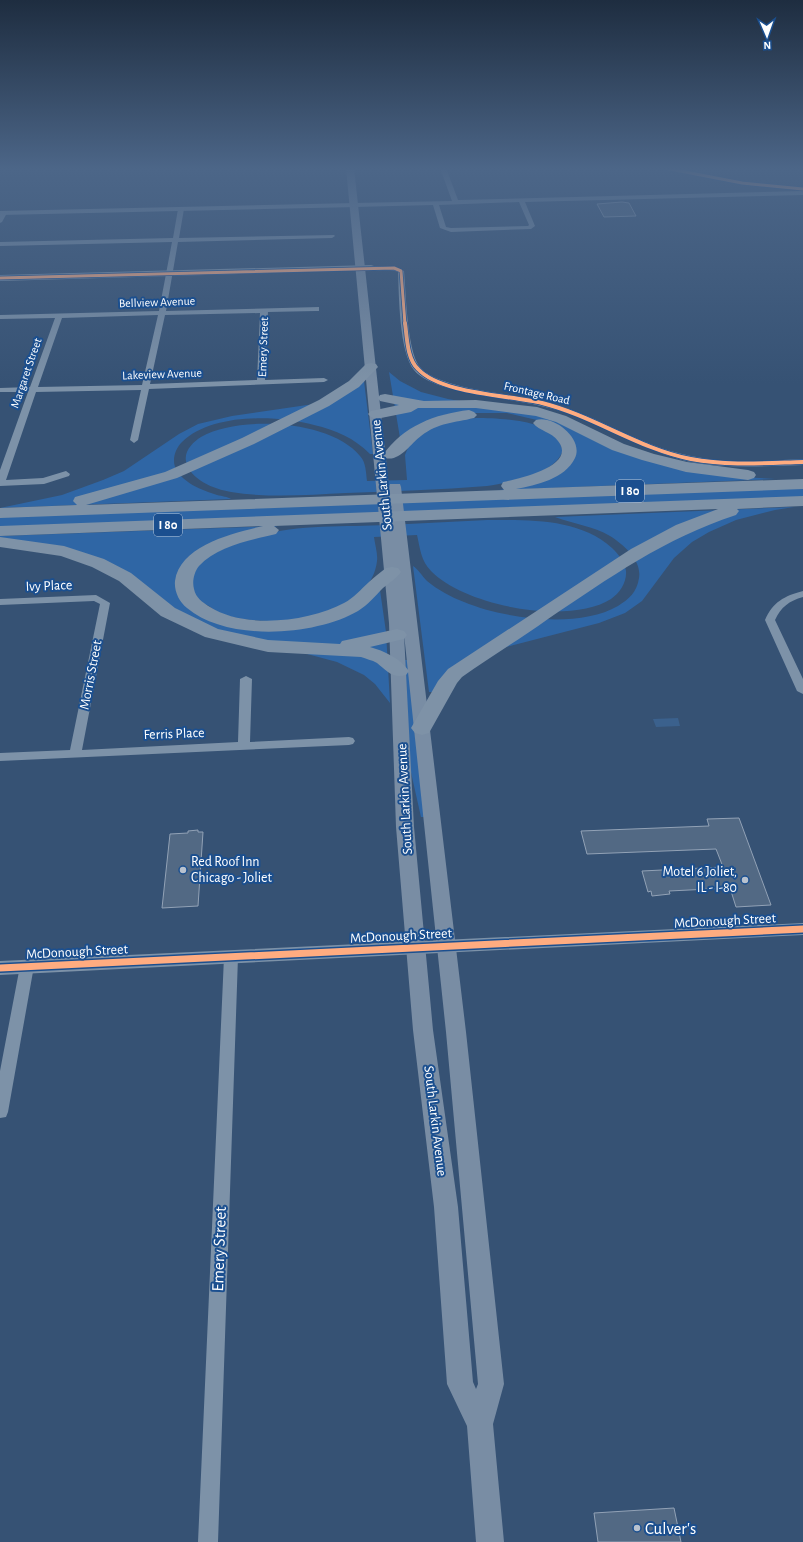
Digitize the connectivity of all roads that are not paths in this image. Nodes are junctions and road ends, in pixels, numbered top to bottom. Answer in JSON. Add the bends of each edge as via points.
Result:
{"nodes":[{"id":1,"x":176,"y":240,"type":"joint"},
{"id":2,"x":357,"y":240,"type":"edge"},
{"id":3,"x":0,"y":244,"type":"edge"},
{"id":4,"x":360,"y":268,"type":"junction"},
{"id":5,"x":371,"y":268,"type":"joint"},
{"id":6,"x":170,"y":274,"type":"junction"},
{"id":7,"x":0,"y":278,"type":"edge"},
{"id":8,"x":316,"y":309,"type":"dead end"},
{"id":9,"x":264,"y":310,"type":"junction"},
{"id":10,"x":162,"y":313,"type":"junction"},
{"id":11,"x":59,"y":316,"type":"junction"},
{"id":12,"x":0,"y":317,"type":"edge"},
{"id":13,"x":378,"y":338,"type":"dead end"},
{"id":14,"x":371,"y":368,"type":"junction"},
{"id":15,"x":324,"y":380,"type":"dead end"},
{"id":16,"x":261,"y":383,"type":"junction"},
{"id":17,"x":147,"y":387,"type":"junction"},
{"id":18,"x":34,"y":389,"type":"junction"},
{"id":19,"x":0,"y":390,"type":"edge"},
{"id":20,"x":384,"y":404,"type":"junction"},
{"id":21,"x":134,"y":440,"type":"dead end"},
{"id":22,"x":803,"y":462,"type":"edge"},
{"id":23,"x":391,"y":466,"type":"junction"},
{"id":24,"x":66,"y":474,"type":"dead end"},
{"id":25,"x":803,"y":476,"type":"edge"},
{"id":26,"x":0,"y":483,"type":"edge"},
{"id":27,"x":803,"y":484,"type":"edge"},
{"id":28,"x":457,"y":497,"type":"junction"},
{"id":29,"x":803,"y":501,"type":"edge"},
{"id":30,"x":778,"y":502,"type":"junction"},
{"id":31,"x":43,"y":511,"type":"junction"},
{"id":32,"x":0,"y":513,"type":"edge"},
{"id":33,"x":336,"y":518,"type":"junction"},
{"id":34,"x":0,"y":531,"type":"edge"},
{"id":35,"x":394,"y":536,"type":"junction"},
{"id":36,"x":0,"y":542,"type":"edge"},
{"id":37,"x":392,"y":572,"type":"junction"},
{"id":38,"x":803,"y":594,"type":"edge"},
{"id":39,"x":100,"y":599,"type":"joint"},
{"id":40,"x":0,"y":602,"type":"edge"},
{"id":41,"x":397,"y":635,"type":"junction"},
{"id":42,"x":336,"y":648,"type":"junction"},
{"id":43,"x":399,"y":671,"type":"junction"},
{"id":44,"x":246,"y":679,"type":"dead end"},
{"id":45,"x":803,"y":691,"type":"edge"},
{"id":46,"x":422,"y":728,"type":"junction"},
{"id":47,"x":349,"y":742,"type":"dead end"},
{"id":48,"x":244,"y":746,"type":"junction"},
{"id":49,"x":75,"y":754,"type":"junction"},
{"id":50,"x":0,"y":757,"type":"edge"},
{"id":51,"x":803,"y":929,"type":"edge"},
{"id":52,"x":446,"y":946,"type":"junction"},
{"id":53,"x":416,"y":948,"type":"junction"},
{"id":54,"x":231,"y":957,"type":"junction"},
{"id":55,"x":27,"y":966,"type":"junction"},
{"id":56,"x":0,"y":968,"type":"edge"},
{"id":57,"x":0,"y":1112,"type":"edge"},
{"id":58,"x":480,"y":1424,"type":"junction"},
{"id":59,"x":208,"y":1542,"type":"edge"},
{"id":60,"x":490,"y":1542,"type":"edge"}],
"edges":[{"from":1,"to":3,"type":"street"},
{"from":1,"to":6,"type":"street"},
{"from":2,"to":4,"type":"main road","name":"South Larkin Avenue"},
{"from":4,"to":5,"type":"street"},
{"from":4,"to":6,"type":"street"},
{"from":4,"to":14,"type":"main road","name":"South Larkin Avenue"},
{"from":5,"to":22,"type":"street","name":"Frontage Road","via":[[394,268],[402,271],[404,310],[413,363],[422,374],[434,380],[459,388],[566,409],[642,444],[678,456],[720,463]]},
{"from":6,"to":7,"type":"street"},
{"from":6,"to":10,"type":"street"},
{"from":8,"to":9,"type":"street","name":"Bellview Avenue"},
{"from":9,"to":10,"type":"street","name":"Bellview Avenue"},
{"from":9,"to":16,"type":"street","name":"Emery Street"},
{"from":10,"to":11,"type":"street","name":"Bellview Avenue"},
{"from":10,"to":17,"type":"street"},
{"from":11,"to":12,"type":"street","name":"Bellview Avenue"},
{"from":11,"to":18,"type":"street","name":"Margaret Street"},
{"from":13,"to":20,"type":"main road","name":"South Larkin Avenue"},
{"from":14,"to":20,"type":"main road","name":"South Larkin Avenue"},
{"from":14,"to":31,"type":"highway","via":[[347,390],[324,403],[171,475]]},
{"from":15,"to":16,"type":"street","name":"Lakeview Avenue"},
{"from":16,"to":17,"type":"street","name":"Lakeview Avenue"},
{"from":17,"to":18,"type":"street","name":"Lakeview Avenue"},
{"from":17,"to":21,"type":"street"},
{"from":18,"to":19,"type":"street","name":"Lakeview Avenue"},
{"from":18,"to":26,"type":"street","name":"Margaret Street"},
{"from":20,"to":23,"type":"main road","name":"South Larkin Avenue"},
{"from":20,"to":25,"type":"highway","via":[[476,404],[537,412],[561,419],[618,446],[666,462],[729,474]]},
{"from":23,"to":28,"type":"highway","via":[[406,438],[425,426],[450,417],[496,414],[526,418],[556,430],[569,443],[569,455],[566,460],[549,474],[526,482]]},
{"from":23,"to":35,"type":"main road","name":"South Larkin Avenue"},
{"from":24,"to":26,"type":"street","via":[[44,481]]},
{"from":27,"to":28,"type":"highway","number":"I 80"},
{"from":28,"to":31,"type":"highway","number":"I 80"},
{"from":29,"to":30,"type":"highway","number":"I 80"},
{"from":30,"to":33,"type":"highway","number":"I 80"},
{"from":30,"to":46,"type":"highway","via":[[746,507],[712,517],[662,538],[616,564],[455,673]]},
{"from":31,"to":32,"type":"highway","number":"I 80"},
{"from":33,"to":34,"type":"highway","number":"I 80"},
{"from":33,"to":37,"type":"highway","via":[[268,531],[216,546],[187,569],[183,583],[187,597],[200,609],[223,619],[253,625],[294,625],[313,622],[347,610]]},
{"from":35,"to":37,"type":"main road","name":"South Larkin Avenue"},
{"from":35,"to":46,"type":"main road","name":"South Larkin Avenue"},
{"from":36,"to":42,"type":"highway","via":[[64,551],[98,563],[125,577],[168,612],[212,633],[268,646],[299,649]]},
{"from":37,"to":41,"type":"main road","name":"South Larkin Avenue"},
{"from":38,"to":45,"type":"street","via":[[780,602],[770,620]]},
{"from":39,"to":40,"type":"street","name":"Ivy Place"},
{"from":39,"to":49,"type":"street","name":"Morris Street","via":[[105,603]]},
{"from":41,"to":42,"type":"highway"},
{"from":41,"to":43,"type":"main road","name":"South Larkin Avenue"},
{"from":42,"to":43,"type":"highway","via":[[372,653]]},
{"from":43,"to":53,"type":"main road","name":"South Larkin Avenue","via":[[405,827]]},
{"from":44,"to":48,"type":"street"},
{"from":46,"to":52,"type":"main road","name":"South Larkin Avenue"},
{"from":47,"to":48,"type":"street","name":"Ferris Place"},
{"from":48,"to":49,"type":"street","name":"Ferris Place"},
{"from":49,"to":50,"type":"street","name":"Ferris Place"},
{"from":51,"to":52,"type":"street","name":"McDonough Street"},
{"from":52,"to":53,"type":"street","name":"McDonough Street"},
{"from":52,"to":58,"type":"main road","name":"South Larkin Avenue","via":[[470,1160],[491,1384]]},
{"from":53,"to":54,"type":"street","name":"McDonough Street"},
{"from":53,"to":58,"type":"main road","name":"South Larkin Avenue","via":[[428,1075],[446,1208],[460,1384]]},
{"from":54,"to":55,"type":"street","name":"McDonough Street"},
{"from":54,"to":59,"type":"street","name":"Emery Street"},
{"from":55,"to":56,"type":"street","name":"McDonough Street"},
{"from":55,"to":57,"type":"street"},
{"from":58,"to":60,"type":"main road","name":"South Larkin Avenue"}]}
